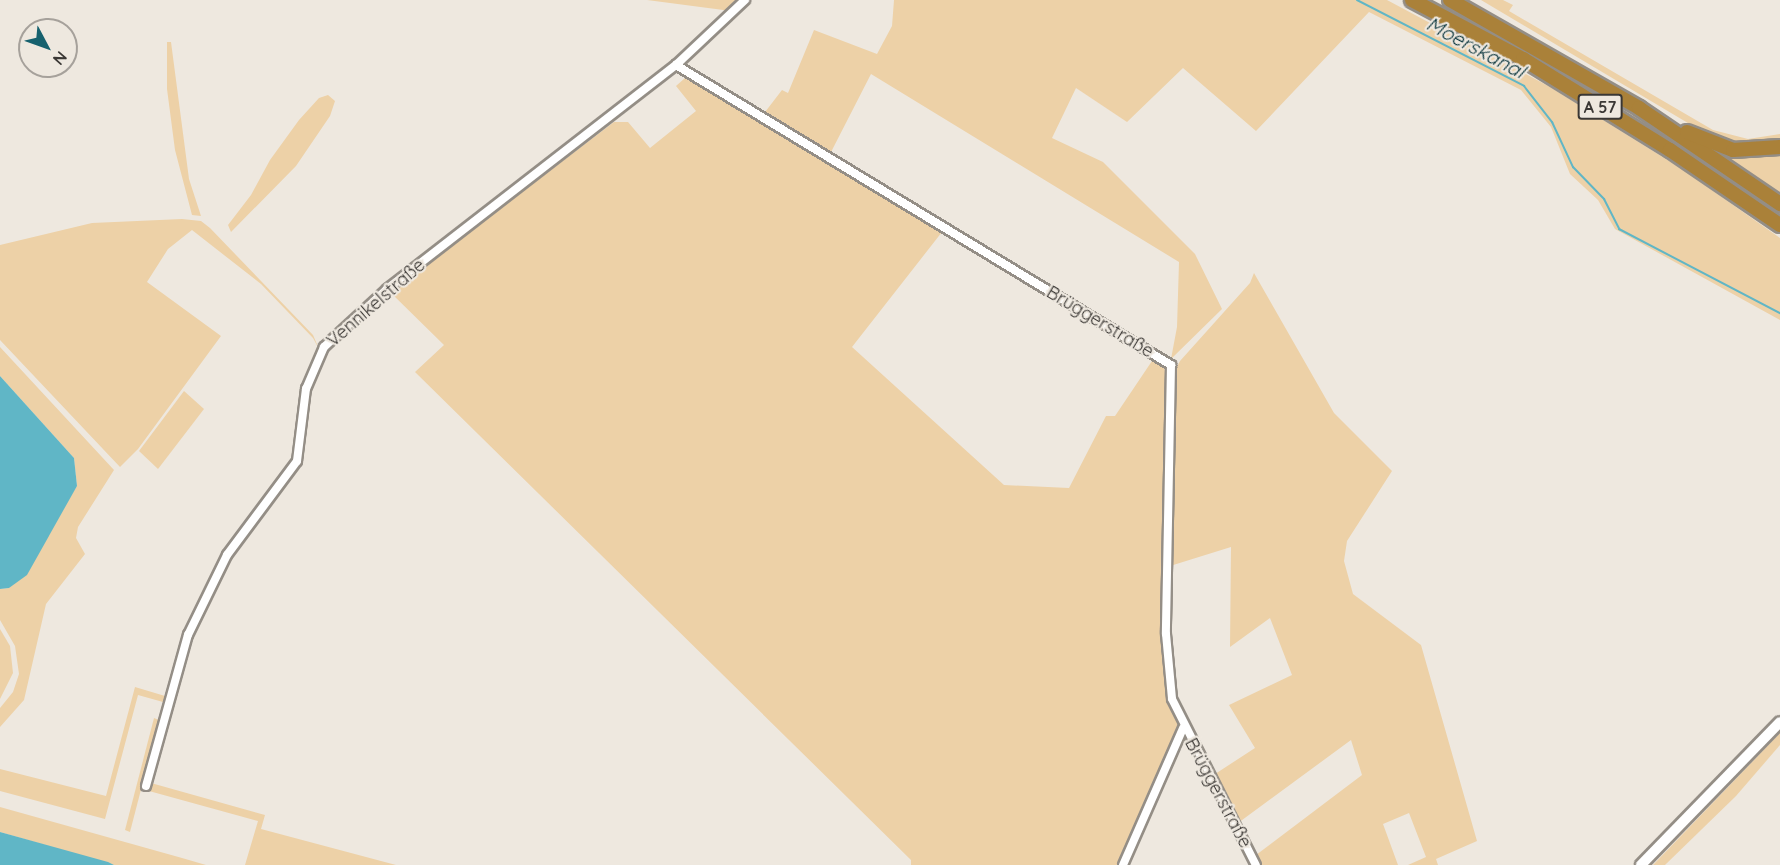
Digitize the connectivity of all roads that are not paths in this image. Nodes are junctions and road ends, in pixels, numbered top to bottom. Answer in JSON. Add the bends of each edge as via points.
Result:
{"nodes":[{"id":1,"x":745,"y":0,"type":"edge"},
{"id":2,"x":1412,"y":0,"type":"edge"},
{"id":3,"x":1449,"y":0,"type":"edge"},
{"id":4,"x":676,"y":65,"type":"junction"},
{"id":5,"x":1639,"y":108,"type":"junction"},
{"id":6,"x":1780,"y":147,"type":"edge"},
{"id":7,"x":1780,"y":204,"type":"edge"},
{"id":8,"x":1780,"y":225,"type":"edge"},
{"id":9,"x":1780,"y":722,"type":"edge"},
{"id":10,"x":1184,"y":728,"type":"junction"},
{"id":11,"x":146,"y":786,"type":"dead end"},
{"id":12,"x":1123,"y":865,"type":"edge"},
{"id":13,"x":1256,"y":865,"type":"edge"},
{"id":14,"x":1641,"y":865,"type":"edge"}],
"edges":[{"from":1,"to":4,"type":"street","name":"Vennikelstraße"},
{"from":2,"to":8,"type":"highway","number":"A 57","via":[[1523,59],[1670,150]]},
{"from":3,"to":5,"type":"highway","number":"A 57"},
{"from":4,"to":10,"type":"street","name":"Brüggerstraße","via":[[1171,365],[1166,667],[1172,699]]},
{"from":4,"to":11,"type":"street","name":"Vennikelstraße","via":[[387,289],[324,347],[306,388],[297,461],[227,555],[188,635]]},
{"from":5,"to":6,"type":"highway","via":[[1718,147],[1747,152]]},
{"from":5,"to":7,"type":"highway","number":"A 57"},
{"from":9,"to":14,"type":"main road"},
{"from":10,"to":12,"type":"street"},
{"from":10,"to":13,"type":"street","name":"Brüggerstraße"}]}
